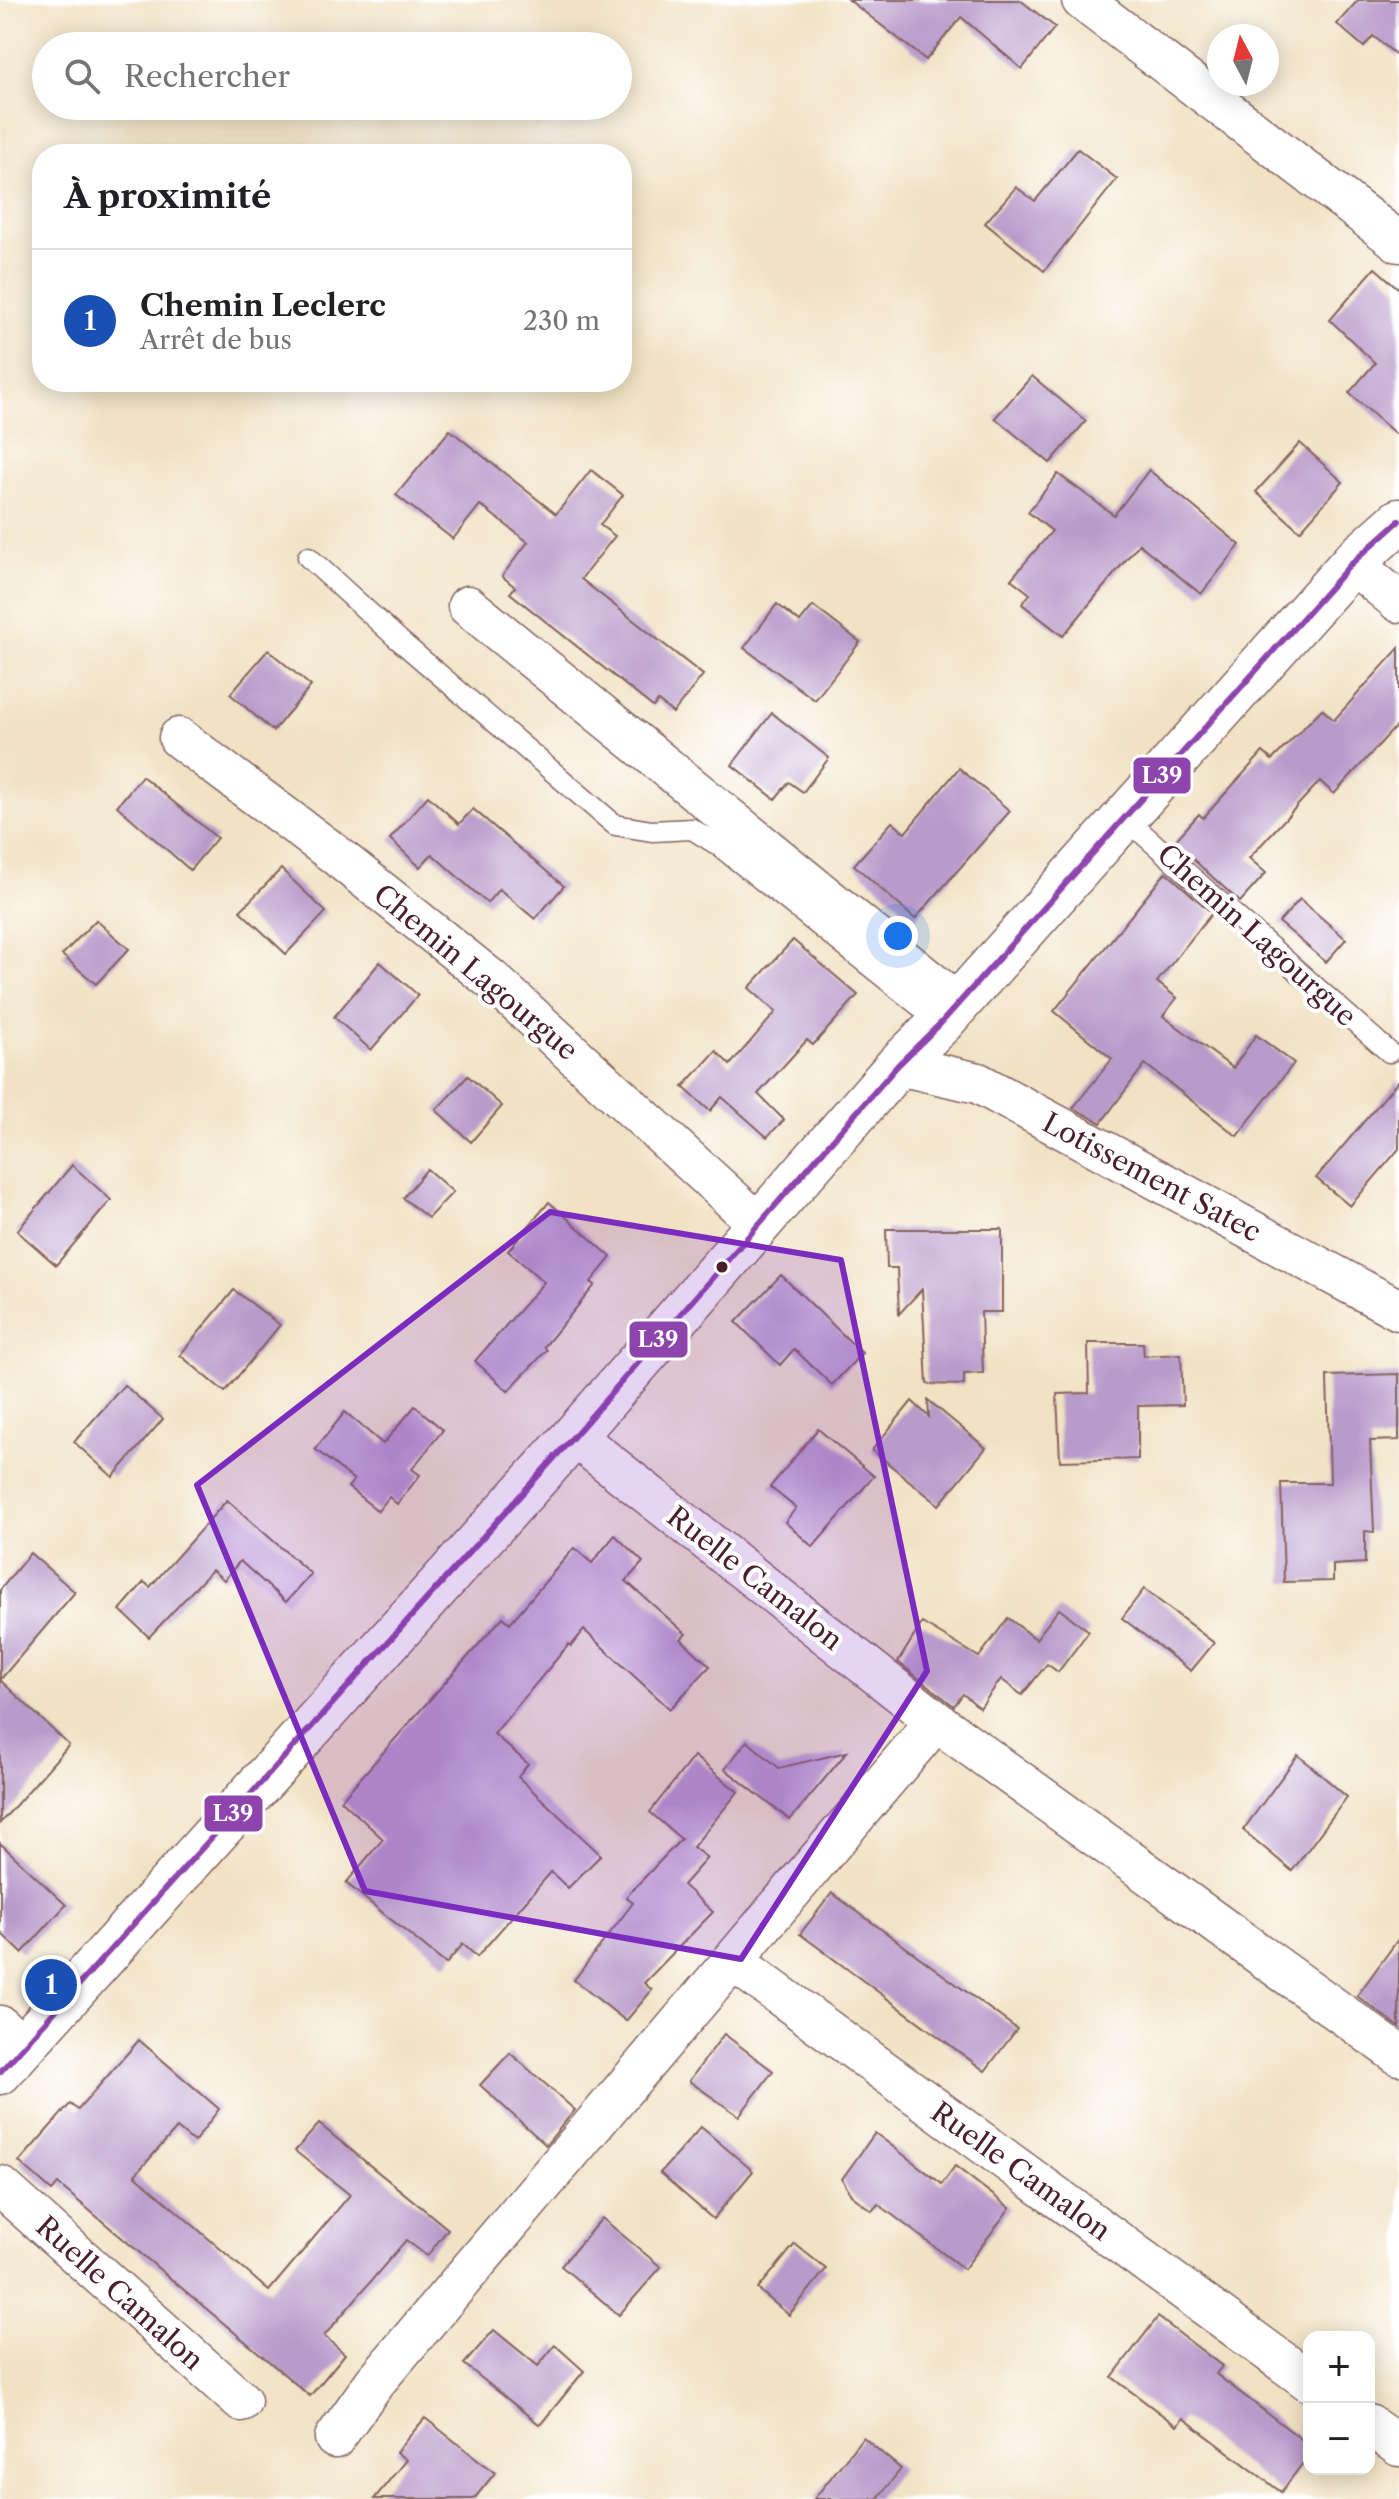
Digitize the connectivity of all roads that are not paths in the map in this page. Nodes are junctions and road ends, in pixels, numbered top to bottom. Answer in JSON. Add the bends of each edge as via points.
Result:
{"nodes":[{"id":1,"x":1082,"y":0,"type":"edge"},
{"id":2,"x":1399,"y":242,"type":"edge"},
{"id":3,"x":1399,"y":521,"type":"edge"},
{"id":4,"x":308,"y":557,"type":"dead end"},
{"id":5,"x":1352,"y":563,"type":"junction"},
{"id":6,"x":1399,"y":602,"type":"edge"},
{"id":7,"x":468,"y":606,"type":"dead end"},
{"id":8,"x":179,"y":738,"type":"dead end"},
{"id":9,"x":1125,"y":818,"type":"junction"},
{"id":10,"x":949,"y":1014,"type":"junction"},
{"id":11,"x":1389,"y":1052,"type":"dead end"},
{"id":12,"x":898,"y":1065,"type":"junction"},
{"id":13,"x":759,"y":1224,"type":"junction"},
{"id":14,"x":1399,"y":1310,"type":"edge"},
{"id":15,"x":574,"y":1436,"type":"junction"},
{"id":16,"x":936,"y":1721,"type":"junction"},
{"id":17,"x":733,"y":1961,"type":"junction"},
{"id":18,"x":8,"y":2048,"type":"edge"},
{"id":19,"x":1399,"y":2055,"type":"edge"},
{"id":20,"x":0,"y":2186,"type":"edge"},
{"id":21,"x":1303,"y":2377,"type":"edge"},
{"id":22,"x":241,"y":2401,"type":"dead end"},
{"id":23,"x":1375,"y":2429,"type":"edge"},
{"id":24,"x":335,"y":2438,"type":"dead end"},
{"id":25,"x":1399,"y":2446,"type":"edge"}],
"edges":[{"from":1,"to":2,"type":"street"},
{"from":3,"to":5,"type":"street"},
{"from":4,"to":10,"type":"lane","via":[[615,825],[652,831],[692,829]]},
{"from":5,"to":6,"type":"street"},
{"from":5,"to":9,"type":"street"},
{"from":7,"to":10,"type":"street"},
{"from":8,"to":13,"type":"street","name":"Chemin Lagourgue","via":[[493,981]]},
{"from":9,"to":10,"type":"street"},
{"from":9,"to":11,"type":"lane","name":"Chemin Lagourgue"},
{"from":10,"to":12,"type":"street"},
{"from":12,"to":13,"type":"street"},
{"from":12,"to":14,"type":"street","name":"Lotissement Satec","via":[[978,1083]]},
{"from":13,"to":15,"type":"street"},
{"from":15,"to":16,"type":"street","name":"Ruelle Camalon"},
{"from":15,"to":18,"type":"street"},
{"from":16,"to":17,"type":"street"},
{"from":16,"to":19,"type":"street","name":"Ruelle Camalon"},
{"from":17,"to":21,"type":"street","name":"Ruelle Camalon"},
{"from":17,"to":24,"type":"street","via":[[374,2383]]},
{"from":20,"to":22,"type":"street","name":"Ruelle Camalon"},
{"from":23,"to":25,"type":"street"}]}
